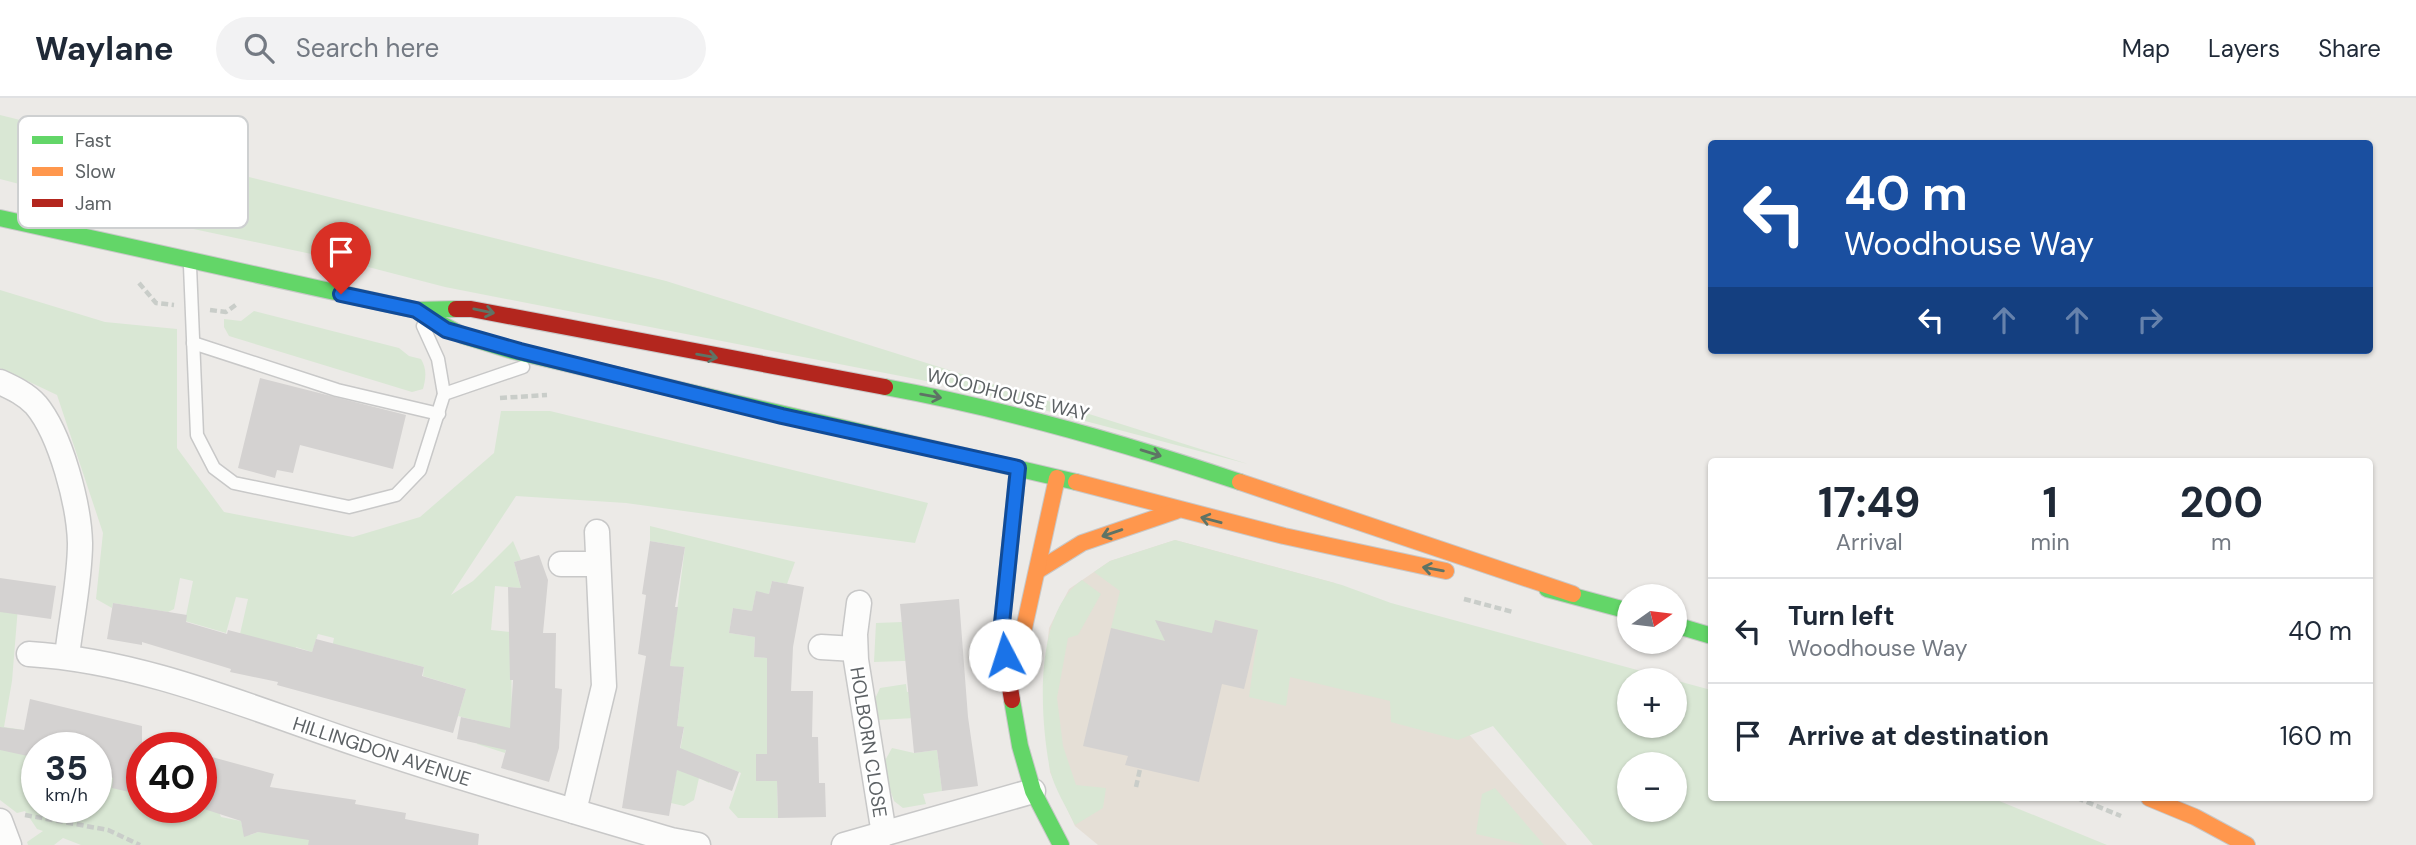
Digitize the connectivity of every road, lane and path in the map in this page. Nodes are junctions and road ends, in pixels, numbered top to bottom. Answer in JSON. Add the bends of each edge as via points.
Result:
{"nodes":[{"id":1,"x":0,"y":218,"type":"edge"},
{"id":2,"x":18,"y":222,"type":"edge"},
{"id":3,"x":43,"y":228,"type":"edge"},
{"id":4,"x":191,"y":262,"type":"junction"},
{"id":5,"x":416,"y":310,"type":"junction"},
{"id":6,"x":522,"y":319,"type":"junction"},
{"id":7,"x":193,"y":343,"type":"junction"},
{"id":8,"x":568,"y":362,"type":"junction"},
{"id":9,"x":660,"y":362,"type":"dead end"},
{"id":10,"x":0,"y":382,"type":"edge"},
{"id":11,"x":444,"y":394,"type":"junction"},
{"id":12,"x":439,"y":414,"type":"junction"},
{"id":13,"x":1117,"y":443,"type":"junction"},
{"id":14,"x":1075,"y":451,"type":"dead end"},
{"id":15,"x":1018,"y":468,"type":"junction"},
{"id":16,"x":1057,"y":478,"type":"junction"},
{"id":17,"x":1176,"y":511,"type":"junction"},
{"id":18,"x":597,"y":532,"type":"dead end"},
{"id":19,"x":561,"y":564,"type":"dead end"},
{"id":20,"x":598,"y":564,"type":"junction"},
{"id":21,"x":1037,"y":571,"type":"junction"},
{"id":22,"x":1573,"y":594,"type":"junction"},
{"id":23,"x":859,"y":603,"type":"dead end"},
{"id":24,"x":1617,"y":607,"type":"edge"},
{"id":25,"x":1687,"y":629,"type":"edge"},
{"id":26,"x":1708,"y":635,"type":"edge"},
{"id":27,"x":821,"y":647,"type":"dead end"},
{"id":28,"x":855,"y":649,"type":"junction"},
{"id":29,"x":29,"y":654,"type":"dead end"},
{"id":30,"x":67,"y":656,"type":"junction"},
{"id":31,"x":1014,"y":699,"type":"junction"},
{"id":32,"x":1140,"y":769,"type":"dead end"},
{"id":33,"x":1136,"y":787,"type":"dead end"},
{"id":34,"x":1033,"y":791,"type":"junction"},
{"id":35,"x":2156,"y":801,"type":"edge"},
{"id":36,"x":574,"y":811,"type":"junction"},
{"id":37,"x":7,"y":819,"type":"edge"},
{"id":38,"x":866,"y":841,"type":"edge"},
{"id":39,"x":9,"y":845,"type":"edge"},
{"id":40,"x":140,"y":845,"type":"edge"},
{"id":41,"x":698,"y":845,"type":"edge"},
{"id":42,"x":1061,"y":845,"type":"edge"},
{"id":43,"x":2247,"y":845,"type":"edge"}],
"edges":[{"from":1,"to":2,"type":"main road","name":"WOODHOUSE WAY"},
{"from":3,"to":4,"type":"main road","name":"WOODHOUSE WAY"},
{"from":4,"to":5,"type":"main road","name":"WOODHOUSE WAY"},
{"from":4,"to":7,"type":"lane"},
{"from":5,"to":6,"type":"main road","name":"WOODHOUSE WAY","one_way":true,"via":[[471,309]]},
{"from":5,"to":8,"type":"main road","name":"WOODHOUSE WAY","via":[[446,330]]},
{"from":5,"to":11,"type":"lane","via":[[438,359]]},
{"from":6,"to":9,"type":"main road"},
{"from":6,"to":13,"type":"main road","name":"WOODHOUSE WAY","one_way":true,"via":[[944,398]]},
{"from":7,"to":12,"type":"lane","via":[[337,390]]},
{"from":7,"to":12,"type":"lane","via":[[197,435],[214,468],[234,483],[349,507],[396,495],[420,470]]},
{"from":8,"to":11,"type":"lane","via":[[512,368]]},
{"from":8,"to":15,"type":"main road","name":"WOODHOUSE WAY"},
{"from":10,"to":30,"type":"street","via":[[36,406],[53,432],[78,515],[80,546]]},
{"from":11,"to":12,"type":"lane"},
{"from":13,"to":14,"type":"main road"},
{"from":13,"to":22,"type":"main road","name":"WOODHOUSE WAY","one_way":true},
{"from":15,"to":16,"type":"main road","name":"WOODHOUSE WAY"},
{"from":15,"to":16,"type":"main road","via":[[1045,457]]},
{"from":15,"to":31,"type":"main road","via":[[1001,633]]},
{"from":16,"to":17,"type":"main road","name":"WOODHOUSE WAY"},
{"from":16,"to":21,"type":"main road","via":[[1053,515]]},
{"from":17,"to":21,"type":"main road","one_way":true,"via":[[1082,543]]},
{"from":22,"to":17,"type":"main road","name":"WOODHOUSE WAY","one_way":true,"via":[[1359,556]]},
{"from":18,"to":20,"type":"street"},
{"from":19,"to":20,"type":"street"},
{"from":20,"to":36,"type":"street","via":[[604,686]]},
{"from":21,"to":31,"type":"main road","via":[[1022,626]]},
{"from":22,"to":24,"type":"main road","name":"WOODHOUSE WAY"},
{"from":23,"to":28,"type":"street","name":"HOLBORN CLOSE"},
{"from":25,"to":26,"type":"main road"},
{"from":27,"to":28,"type":"street","name":"HOLBORN CLOSE"},
{"from":28,"to":38,"type":"street","name":"HOLBORN CLOSE"},
{"from":29,"to":30,"type":"street","name":"HILLINGDON AVENUE"},
{"from":30,"to":36,"type":"street","name":"HILLINGDON AVENUE","via":[[142,672]]},
{"from":31,"to":34,"type":"main road","via":[[1020,746]]},
{"from":32,"to":33,"type":"path"},
{"from":34,"to":38,"type":"street"},
{"from":34,"to":42,"type":"main road"},
{"from":35,"to":43,"type":"main road"},
{"from":36,"to":41,"type":"street","name":"HILLINGDON AVENUE"},
{"from":37,"to":39,"type":"street"},
{"from":37,"to":40,"type":"path","via":[[27,815],[108,830]]}]}
